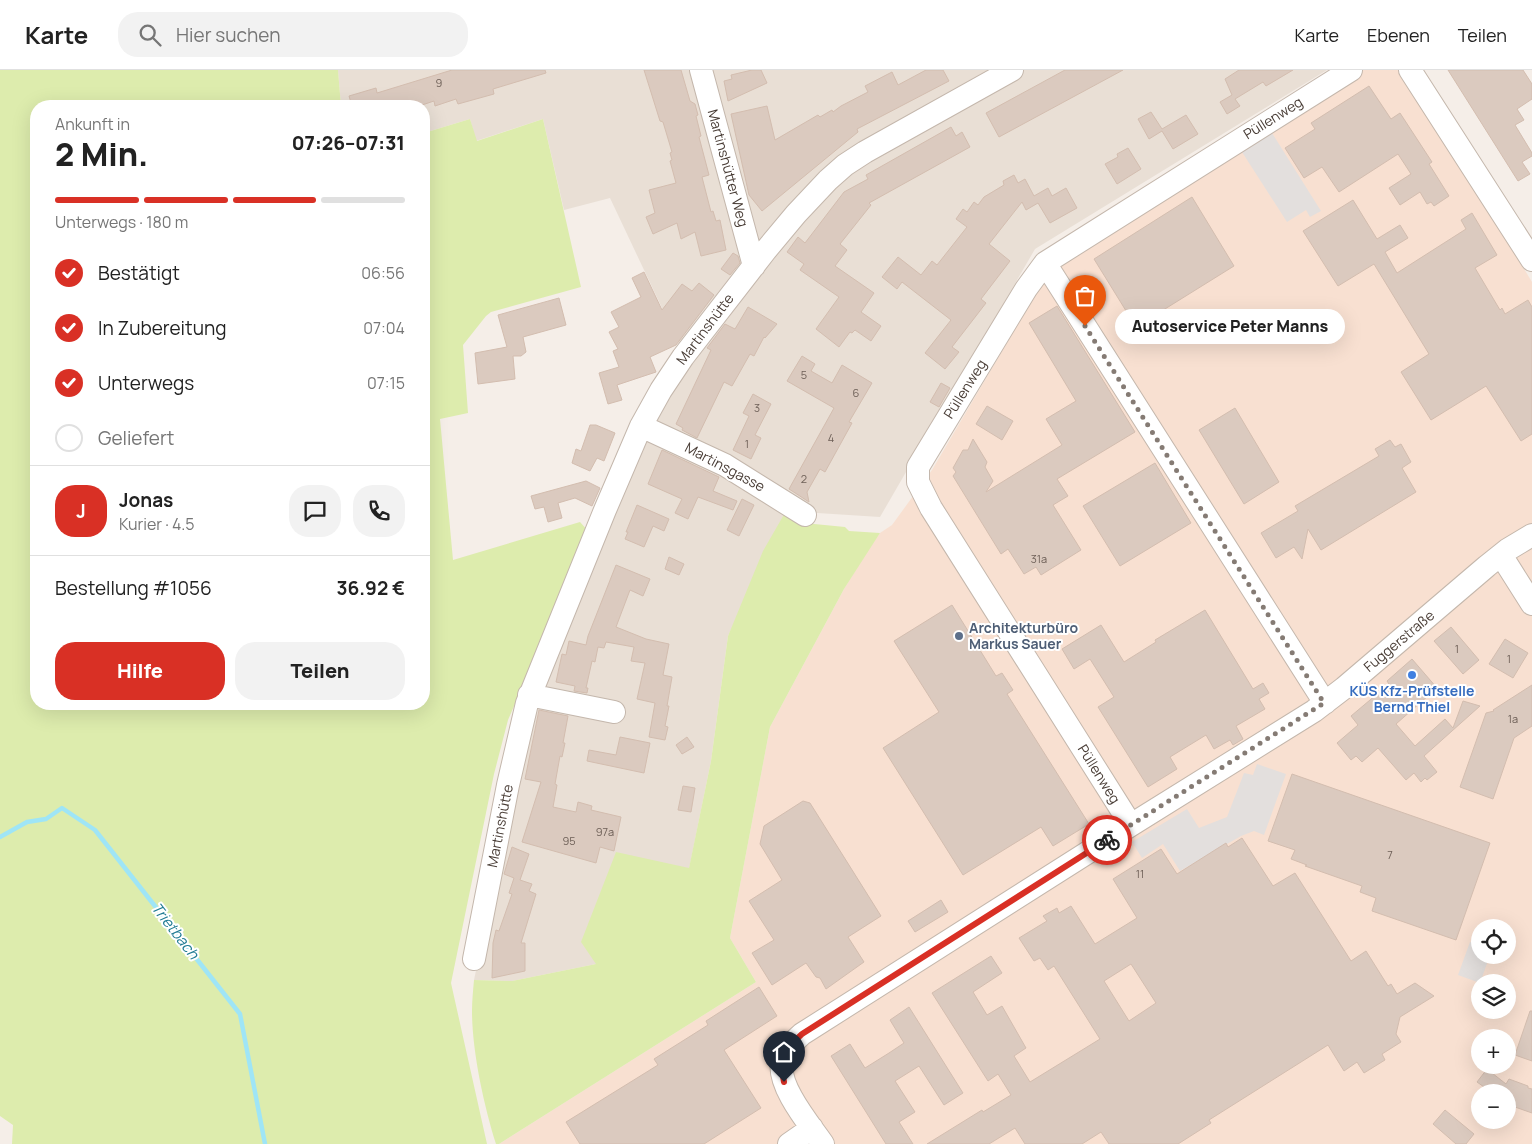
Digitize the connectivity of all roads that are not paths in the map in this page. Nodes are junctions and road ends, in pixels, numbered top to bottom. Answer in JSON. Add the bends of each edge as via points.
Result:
{"nodes":[{"id":1,"x":702,"y":70,"type":"edge"},
{"id":2,"x":1012,"y":70,"type":"edge"},
{"id":3,"x":1351,"y":70,"type":"edge"},
{"id":4,"x":1410,"y":70,"type":"edge"},
{"id":5,"x":1532,"y":260,"type":"edge"},
{"id":6,"x":1045,"y":262,"type":"junction"},
{"id":7,"x":754,"y":266,"type":"junction"},
{"id":8,"x":642,"y":426,"type":"junction"},
{"id":9,"x":805,"y":515,"type":"dead end"},
{"id":10,"x":1532,"y":535,"type":"edge"},
{"id":11,"x":1501,"y":555,"type":"junction"},
{"id":12,"x":1532,"y":604,"type":"edge"},
{"id":13,"x":530,"y":695,"type":"junction"},
{"id":14,"x":1324,"y":703,"type":"junction"},
{"id":15,"x":614,"y":712,"type":"dead end"},
{"id":16,"x":1131,"y":825,"type":"junction"},
{"id":17,"x":474,"y":959,"type":"dead end"},
{"id":18,"x":817,"y":1136,"type":"edge"},
{"id":19,"x":789,"y":1144,"type":"edge"}],
"edges":[{"from":1,"to":7,"type":"street","name":"Martinshütter Weg"},
{"from":2,"to":7,"type":"street","name":"Martinshütte","via":[[845,165],[811,197]]},
{"from":3,"to":6,"type":"street","name":"Püllenweg"},
{"from":4,"to":5,"type":"street"},
{"from":6,"to":14,"type":"street"},
{"from":6,"to":16,"type":"street","name":"Püllenweg","via":[[923,457],[917,478],[931,508]]},
{"from":7,"to":8,"type":"street","name":"Martinshütte","via":[[683,357]]},
{"from":8,"to":9,"type":"street","name":"Martinsgasse","via":[[725,465]]},
{"from":8,"to":13,"type":"street","name":"Martinshütte"},
{"from":10,"to":11,"type":"street"},
{"from":11,"to":12,"type":"street"},
{"from":11,"to":14,"type":"street","name":"Fuggerstraße"},
{"from":13,"to":15,"type":"street"},
{"from":13,"to":17,"type":"street","name":"Martinshütte","via":[[520,728]]},
{"from":14,"to":16,"type":"street","name":"Fuggerstraße"},
{"from":16,"to":18,"type":"street","name":"Fuggerstraße","via":[[811,1027],[794,1041],[784,1056],[782,1072],[788,1091]]},
{"from":18,"to":19,"type":"street","name":"Fuggerstraße"}]}
